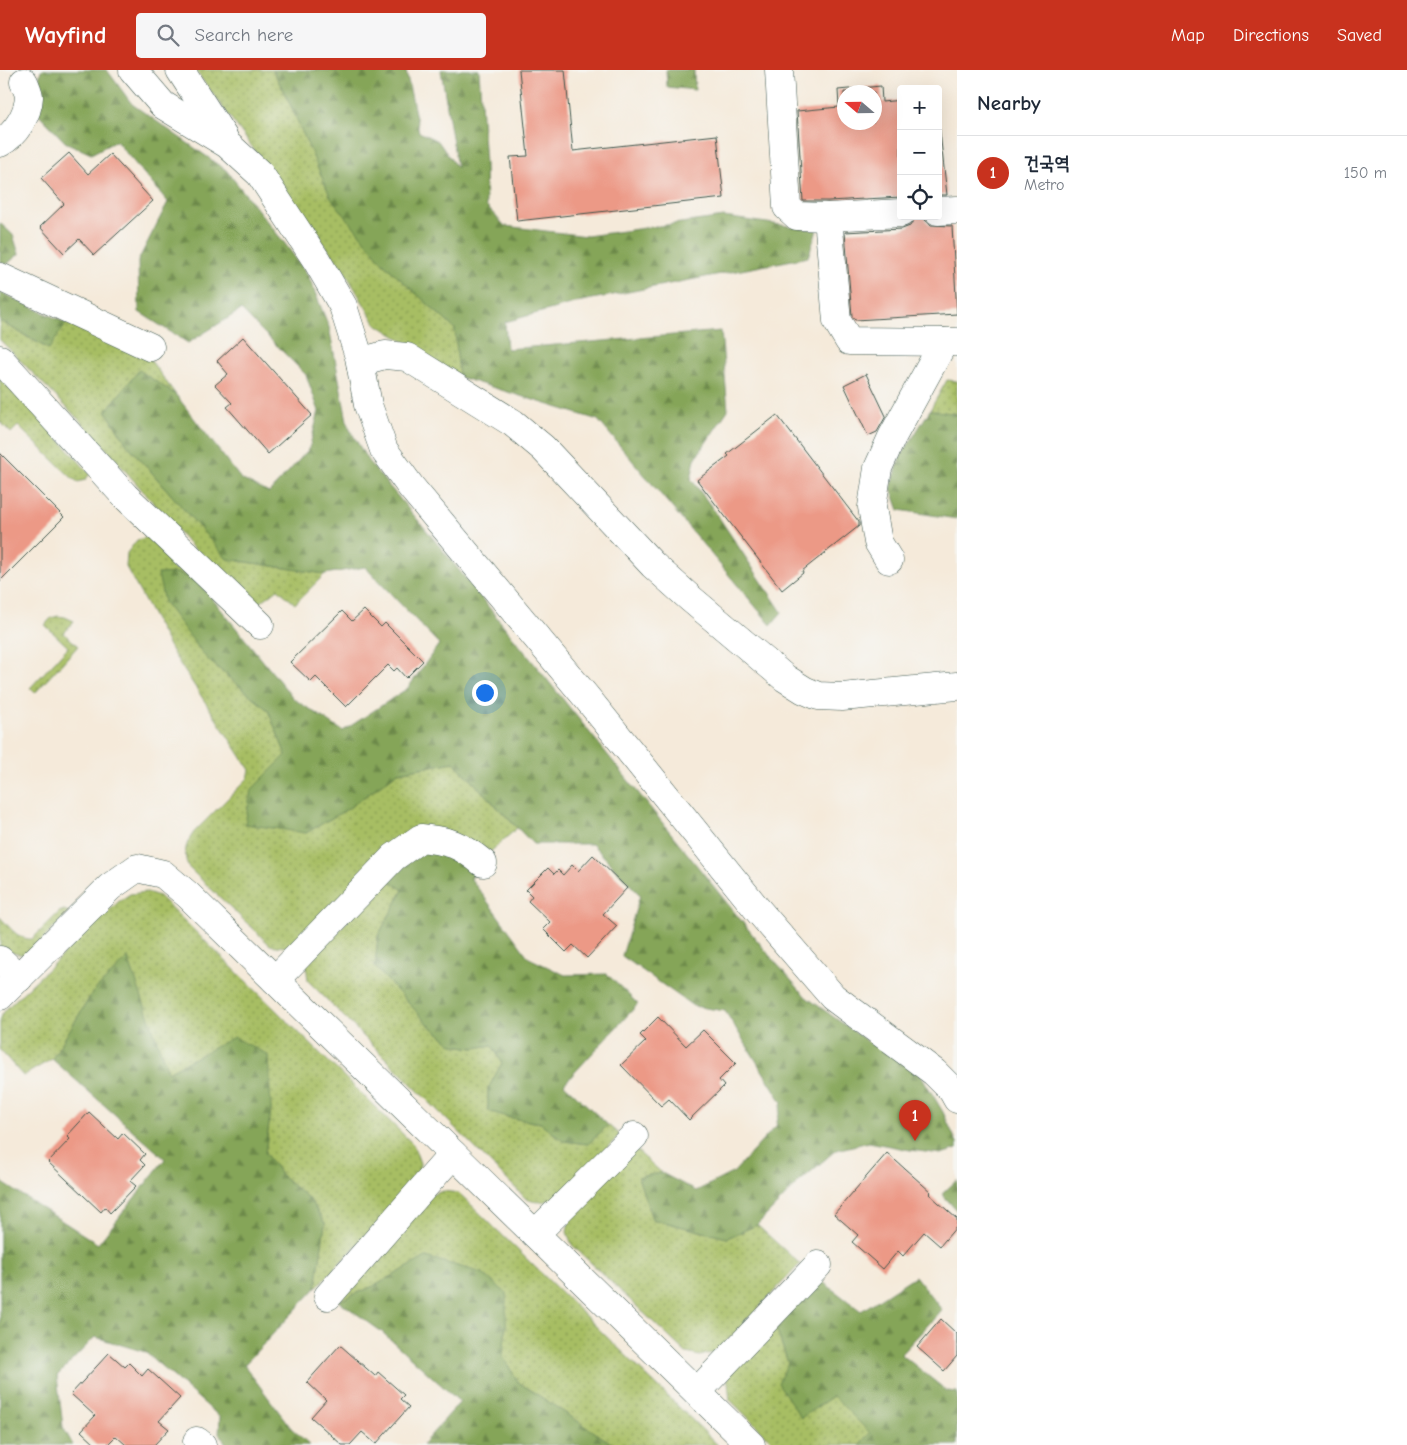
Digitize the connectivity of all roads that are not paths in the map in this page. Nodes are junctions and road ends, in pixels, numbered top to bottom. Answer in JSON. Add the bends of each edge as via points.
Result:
{"nodes":[{"id":1,"x":134,"y":70,"type":"edge"},
{"id":2,"x":180,"y":70,"type":"edge"},
{"id":3,"x":779,"y":70,"type":"edge"},
{"id":4,"x":24,"y":82,"type":"dead end"},
{"id":5,"x":0,"y":143,"type":"edge"},
{"id":6,"x":227,"y":144,"type":"junction"},
{"id":7,"x":957,"y":210,"type":"edge"},
{"id":8,"x":942,"y":211,"type":"edge"},
{"id":9,"x":897,"y":213,"type":"edge"},
{"id":10,"x":828,"y":217,"type":"junction"},
{"id":11,"x":0,"y":277,"type":"edge"},
{"id":12,"x":950,"y":342,"type":"edge"},
{"id":13,"x":150,"y":347,"type":"dead end"},
{"id":14,"x":0,"y":360,"type":"edge"},
{"id":15,"x":361,"y":367,"type":"junction"},
{"id":16,"x":889,"y":560,"type":"dead end"},
{"id":17,"x":260,"y":625,"type":"dead end"},
{"id":18,"x":957,"y":686,"type":"edge"},
{"id":19,"x":483,"y":863,"type":"dead end"},
{"id":20,"x":6,"y":978,"type":"edge"},
{"id":21,"x":276,"y":980,"type":"junction"},
{"id":22,"x":957,"y":1099,"type":"edge"},
{"id":23,"x":634,"y":1136,"type":"dead end"},
{"id":24,"x":454,"y":1154,"type":"junction"},
{"id":25,"x":535,"y":1234,"type":"junction"},
{"id":26,"x":818,"y":1265,"type":"dead end"},
{"id":27,"x":328,"y":1296,"type":"dead end"},
{"id":28,"x":697,"y":1392,"type":"junction"},
{"id":29,"x":751,"y":1445,"type":"edge"}],
"edges":[{"from":1,"to":6,"type":"street","via":[[163,105]]},
{"from":2,"to":6,"type":"street"},
{"from":3,"to":10,"type":"street","via":[[787,207],[798,216]]},
{"from":4,"to":5,"type":"street","via":[[29,96],[23,119]]},
{"from":6,"to":15,"type":"street","via":[[260,174],[316,261],[343,306]]},
{"from":7,"to":8,"type":"street"},
{"from":9,"to":10,"type":"street"},
{"from":10,"to":12,"type":"street","via":[[836,322],[849,341]]},
{"from":11,"to":13,"type":"street"},
{"from":12,"to":16,"type":"street","via":[[892,437],[878,468],[872,507],[878,542]]},
{"from":14,"to":17,"type":"street","via":[[125,496]]},
{"from":15,"to":18,"type":"street","via":[[370,359],[385,355],[407,357],[513,423],[543,448],[659,571],[785,678],[804,690],[818,696],[842,697]]},
{"from":15,"to":22,"type":"street","via":[[368,405],[384,450],[411,486],[757,909],[834,997],[934,1072]]},
{"from":19,"to":21,"type":"street","via":[[447,840],[421,838],[394,857]]},
{"from":20,"to":21,"type":"street","via":[[110,888],[138,868],[163,874]]},
{"from":21,"to":24,"type":"street"},
{"from":23,"to":25,"type":"street"},
{"from":24,"to":25,"type":"street"},
{"from":24,"to":27,"type":"street"},
{"from":25,"to":28,"type":"street"},
{"from":26,"to":28,"type":"street"},
{"from":28,"to":29,"type":"street"}]}
